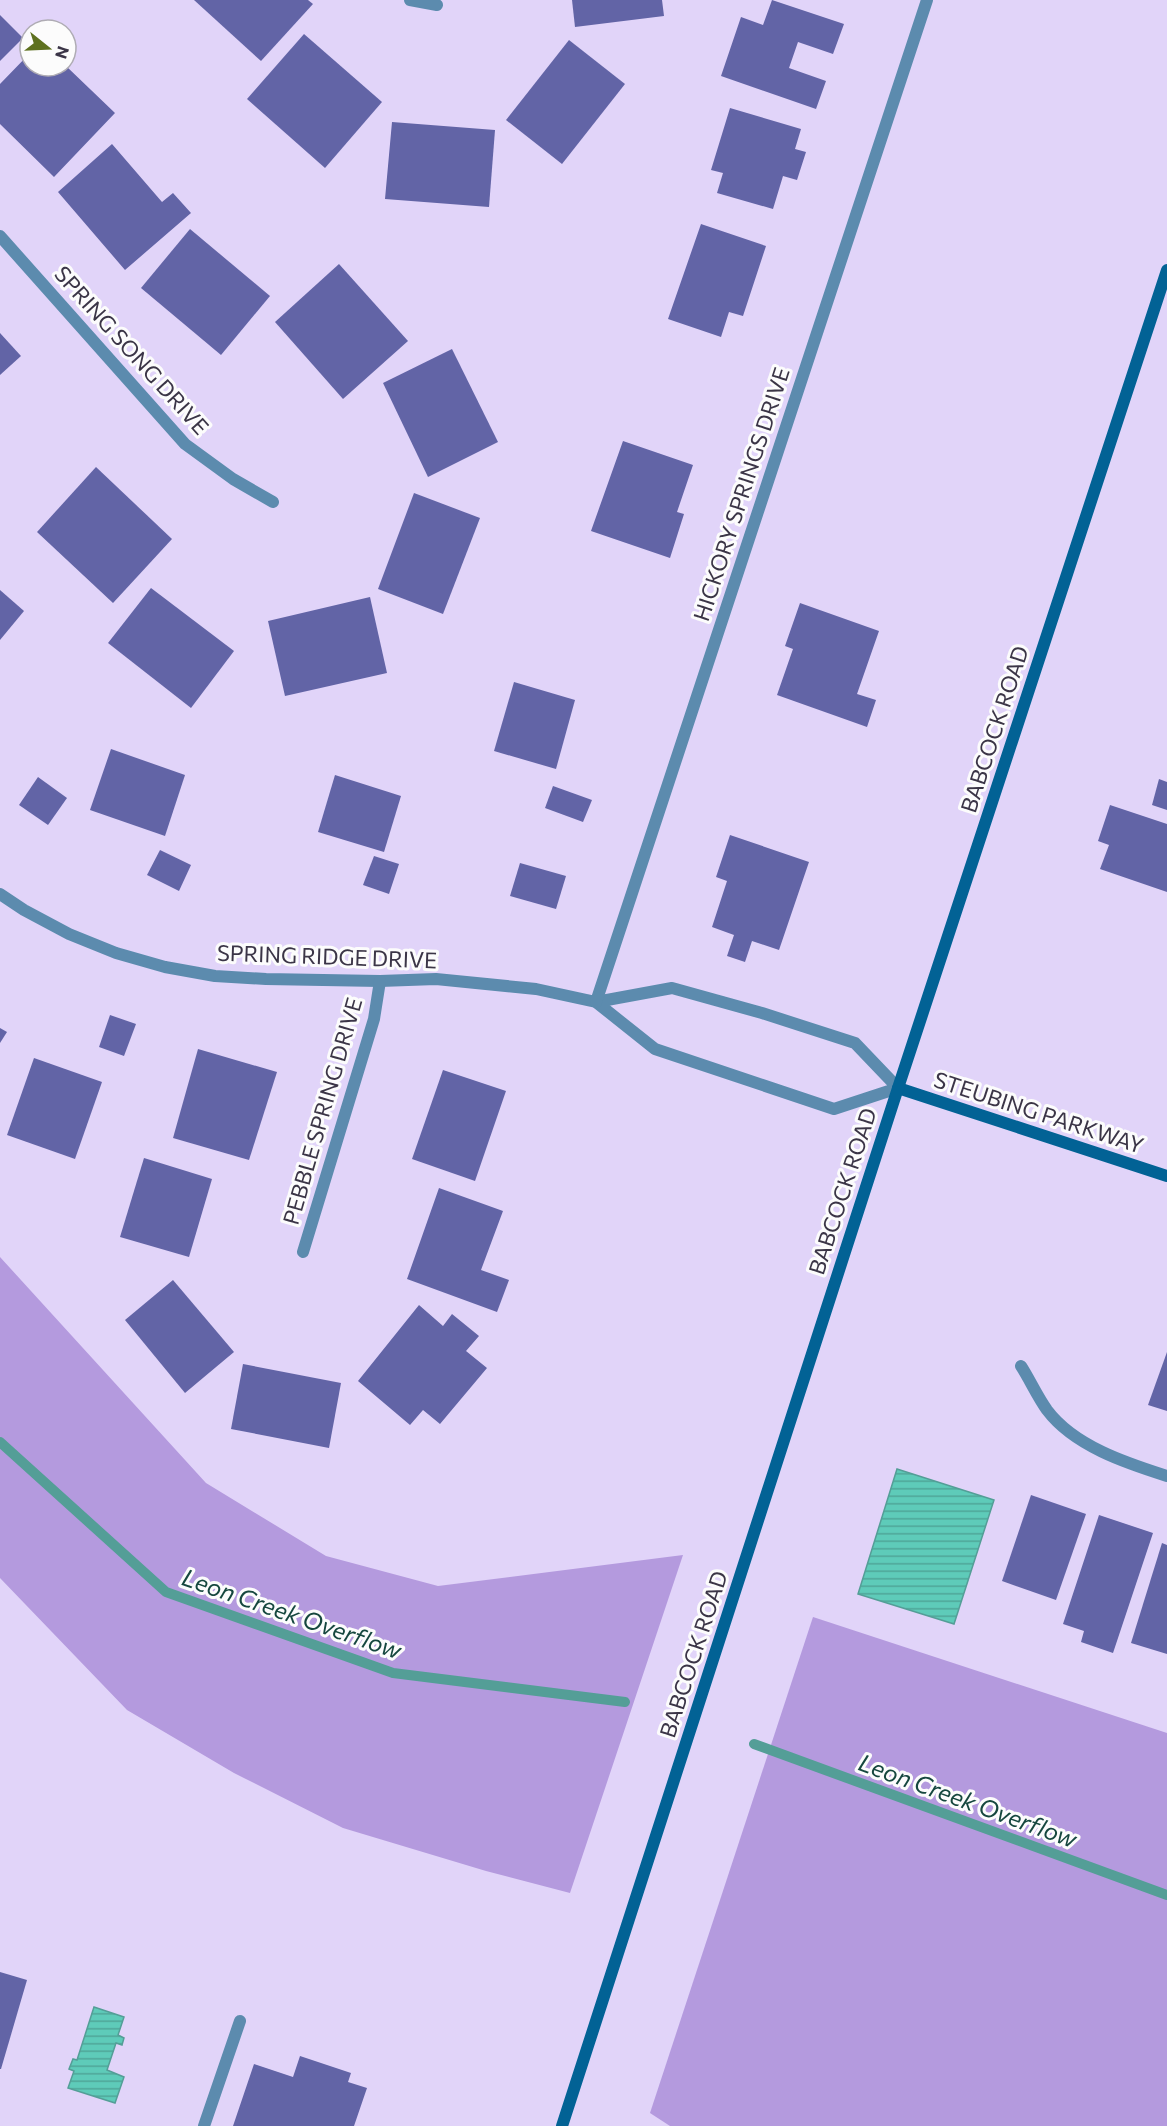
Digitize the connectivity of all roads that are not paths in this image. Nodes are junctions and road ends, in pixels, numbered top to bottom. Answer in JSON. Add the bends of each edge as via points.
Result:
{"nodes":[{"id":1,"x":410,"y":0,"type":"edge"},
{"id":2,"x":927,"y":0,"type":"edge"},
{"id":3,"x":437,"y":5,"type":"dead end"},
{"id":4,"x":0,"y":236,"type":"edge"},
{"id":5,"x":1167,"y":270,"type":"edge"},
{"id":6,"x":273,"y":502,"type":"dead end"},
{"id":7,"x":0,"y":894,"type":"edge"},
{"id":8,"x":380,"y":981,"type":"junction"},
{"id":9,"x":596,"y":1002,"type":"junction"},
{"id":10,"x":898,"y":1088,"type":"junction"},
{"id":11,"x":1167,"y":1176,"type":"edge"},
{"id":12,"x":303,"y":1252,"type":"dead end"},
{"id":13,"x":1022,"y":1366,"type":"dead end"},
{"id":14,"x":1167,"y":1476,"type":"edge"},
{"id":15,"x":240,"y":2021,"type":"dead end"},
{"id":16,"x":204,"y":2126,"type":"edge"},
{"id":17,"x":562,"y":2126,"type":"edge"}],
"edges":[{"from":1,"to":3,"type":"street"},
{"from":2,"to":9,"type":"street","name":"HICKORY SPRINGS DRIVE"},
{"from":4,"to":6,"type":"street","name":"SPRING SONG DRIVE","via":[[185,444],[233,480]]},
{"from":5,"to":10,"type":"main road","name":"BABCOCK ROAD"},
{"from":7,"to":8,"type":"street","name":"SPRING RIDGE DRIVE","via":[[69,934],[165,967],[215,976]]},
{"from":8,"to":9,"type":"street","name":"SPRING RIDGE DRIVE","via":[[436,980],[536,989]]},
{"from":8,"to":12,"type":"street","name":"PEBBLE SPRING DRIVE","via":[[374,1019]]},
{"from":9,"to":10,"type":"street","name":"SPRING RIDGE DRIVE","via":[[672,988],[762,1013],[855,1043]]},
{"from":9,"to":10,"type":"street","name":"SPRING RIDGE DRIVE","via":[[655,1049],[834,1109]]},
{"from":10,"to":11,"type":"main road","name":"STEUBING PARKWAY"},
{"from":10,"to":17,"type":"main road","name":"BABCOCK ROAD"},
{"from":13,"to":14,"type":"street","via":[[1048,1410],[1068,1431],[1115,1459]]},
{"from":15,"to":16,"type":"street"}]}
